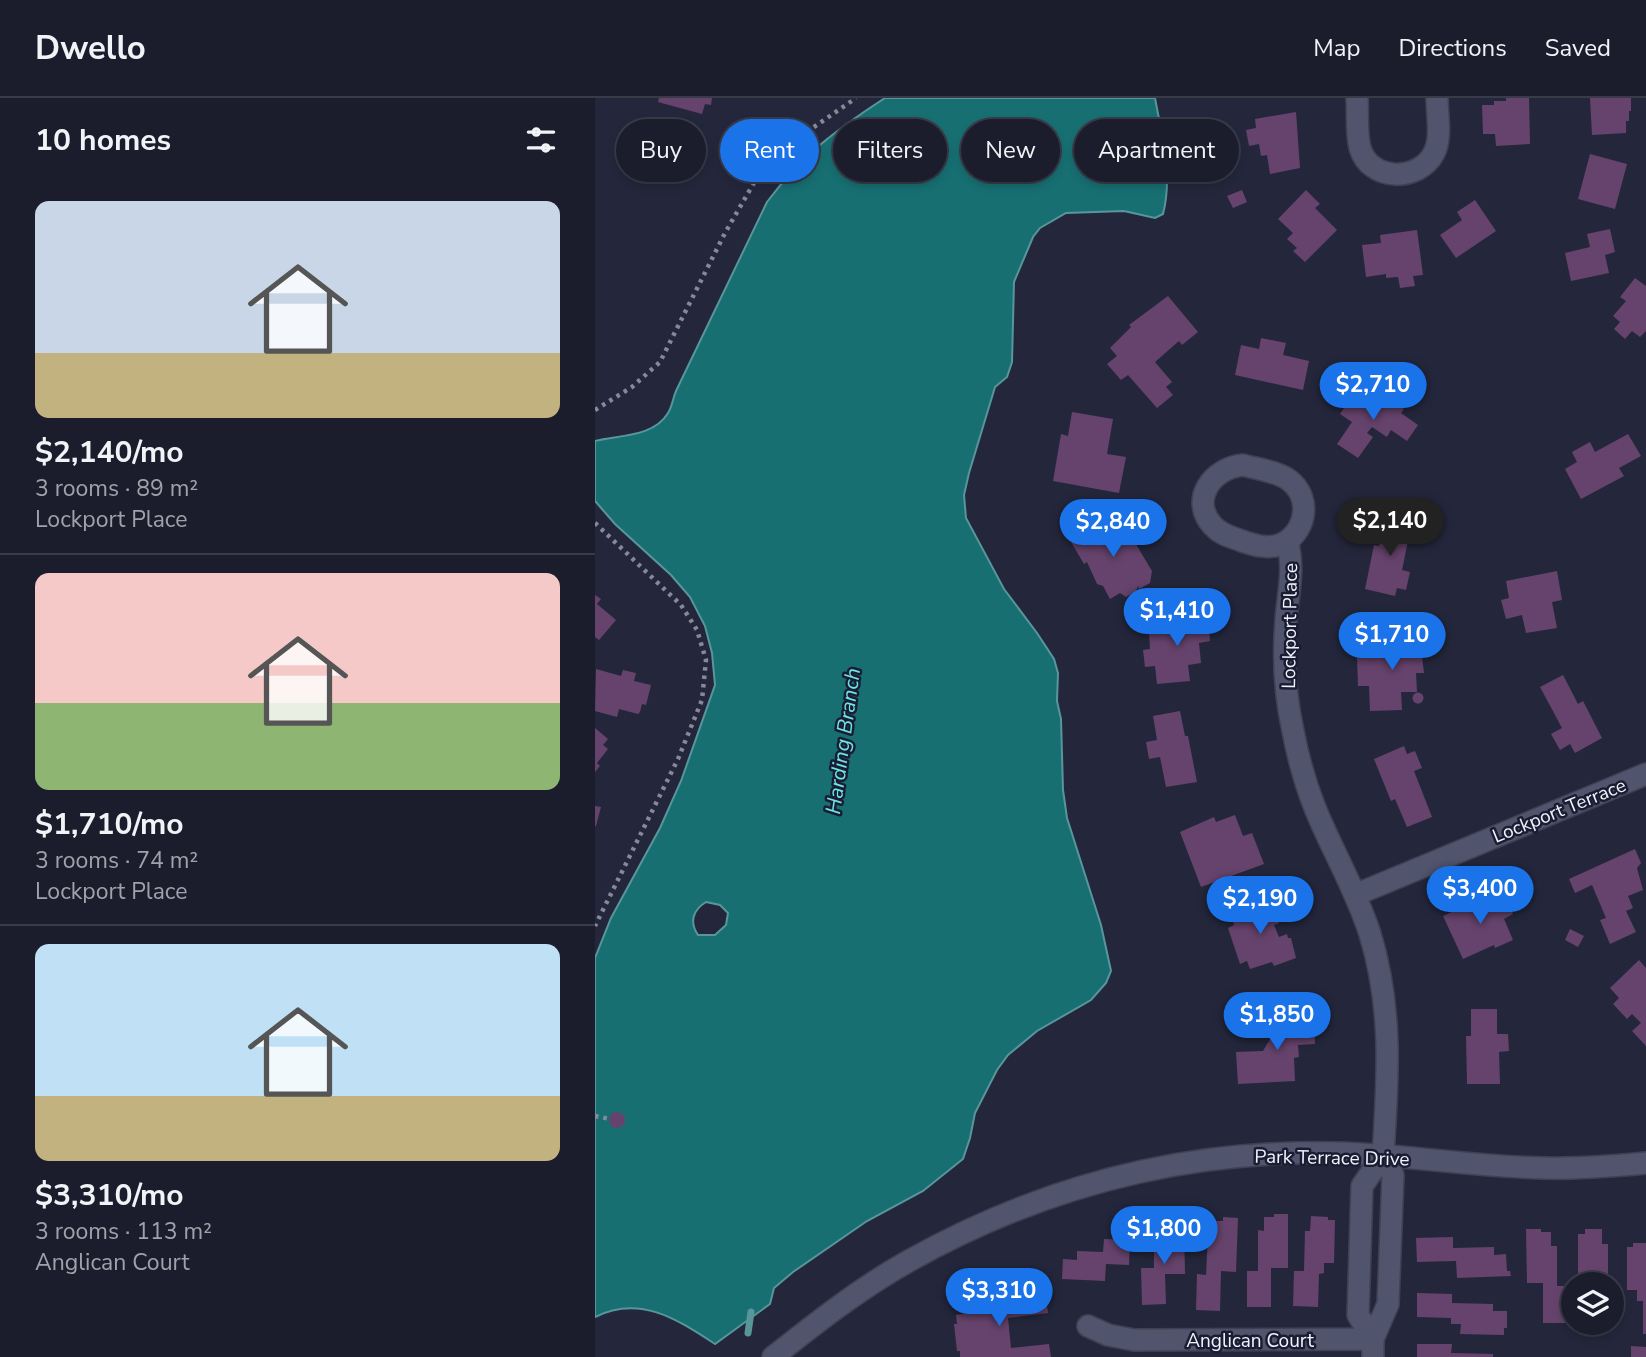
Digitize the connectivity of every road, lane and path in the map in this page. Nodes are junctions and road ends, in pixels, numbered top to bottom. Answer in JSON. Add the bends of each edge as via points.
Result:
{"nodes":[{"id":1,"x":856,"y":98,"type":"edge"},
{"id":2,"x":1357,"y":98,"type":"edge"},
{"id":3,"x":1437,"y":98,"type":"edge"},
{"id":4,"x":595,"y":410,"type":"edge"},
{"id":5,"x":595,"y":523,"type":"edge"},
{"id":6,"x":1287,"y":541,"type":"junction"},
{"id":7,"x":1646,"y":774,"type":"edge"},
{"id":8,"x":1355,"y":895,"type":"junction"},
{"id":9,"x":595,"y":926,"type":"edge"},
{"id":10,"x":595,"y":1116,"type":"edge"},
{"id":11,"x":610,"y":1119,"type":"dead end"},
{"id":12,"x":1383,"y":1156,"type":"junction"},
{"id":13,"x":1646,"y":1163,"type":"edge"},
{"id":14,"x":1359,"y":1274,"type":"junction"},
{"id":15,"x":1389,"y":1276,"type":"junction"},
{"id":16,"x":1088,"y":1326,"type":"dead end"},
{"id":17,"x":1373,"y":1348,"type":"edge"},
{"id":18,"x":1277,"y":1349,"type":"edge"},
{"id":19,"x":773,"y":1357,"type":"edge"}],
"edges":[{"from":1,"to":4,"type":"path","via":[[801,136],[755,181],[660,362]]},
{"from":2,"to":3,"type":"street","via":[[1360,147],[1373,166],[1394,175],[1417,170],[1433,155]]},
{"from":5,"to":9,"type":"path","via":[[681,605],[697,630],[706,660],[702,700],[683,747]]},
{"from":6,"to":6,"type":"street","name":"Lockport Place","via":[[1300,527],[1304,506],[1288,479],[1243,465],[1214,476],[1204,506],[1220,533],[1265,547]]},
{"from":6,"to":8,"type":"street","name":"Lockport Place","via":[[1292,574],[1286,690],[1292,730],[1315,808]]},
{"from":7,"to":8,"type":"street","name":"Lockport Terrace"},
{"from":8,"to":12,"type":"street","name":"Lockport Place","via":[[1373,946],[1387,1018]]},
{"from":10,"to":11,"type":"path"},
{"from":12,"to":13,"type":"street","name":"Park Terrace Drive","via":[[1544,1168]]},
{"from":12,"to":14,"type":"street","via":[[1362,1186]]},
{"from":12,"to":15,"type":"street","via":[[1392,1175]]},
{"from":12,"to":19,"type":"street","name":"Park Terrace Drive","via":[[1282,1152],[1207,1159],[1146,1169],[1036,1201],[906,1262]]},
{"from":14,"to":15,"type":"street"},
{"from":14,"to":17,"type":"street","via":[[1358,1315]]},
{"from":15,"to":17,"type":"street","via":[[1388,1304]]},
{"from":16,"to":18,"type":"street","name":"Anglican Court","via":[[1134,1340]]},
{"from":17,"to":18,"type":"street","name":"Anglican Court"}]}
